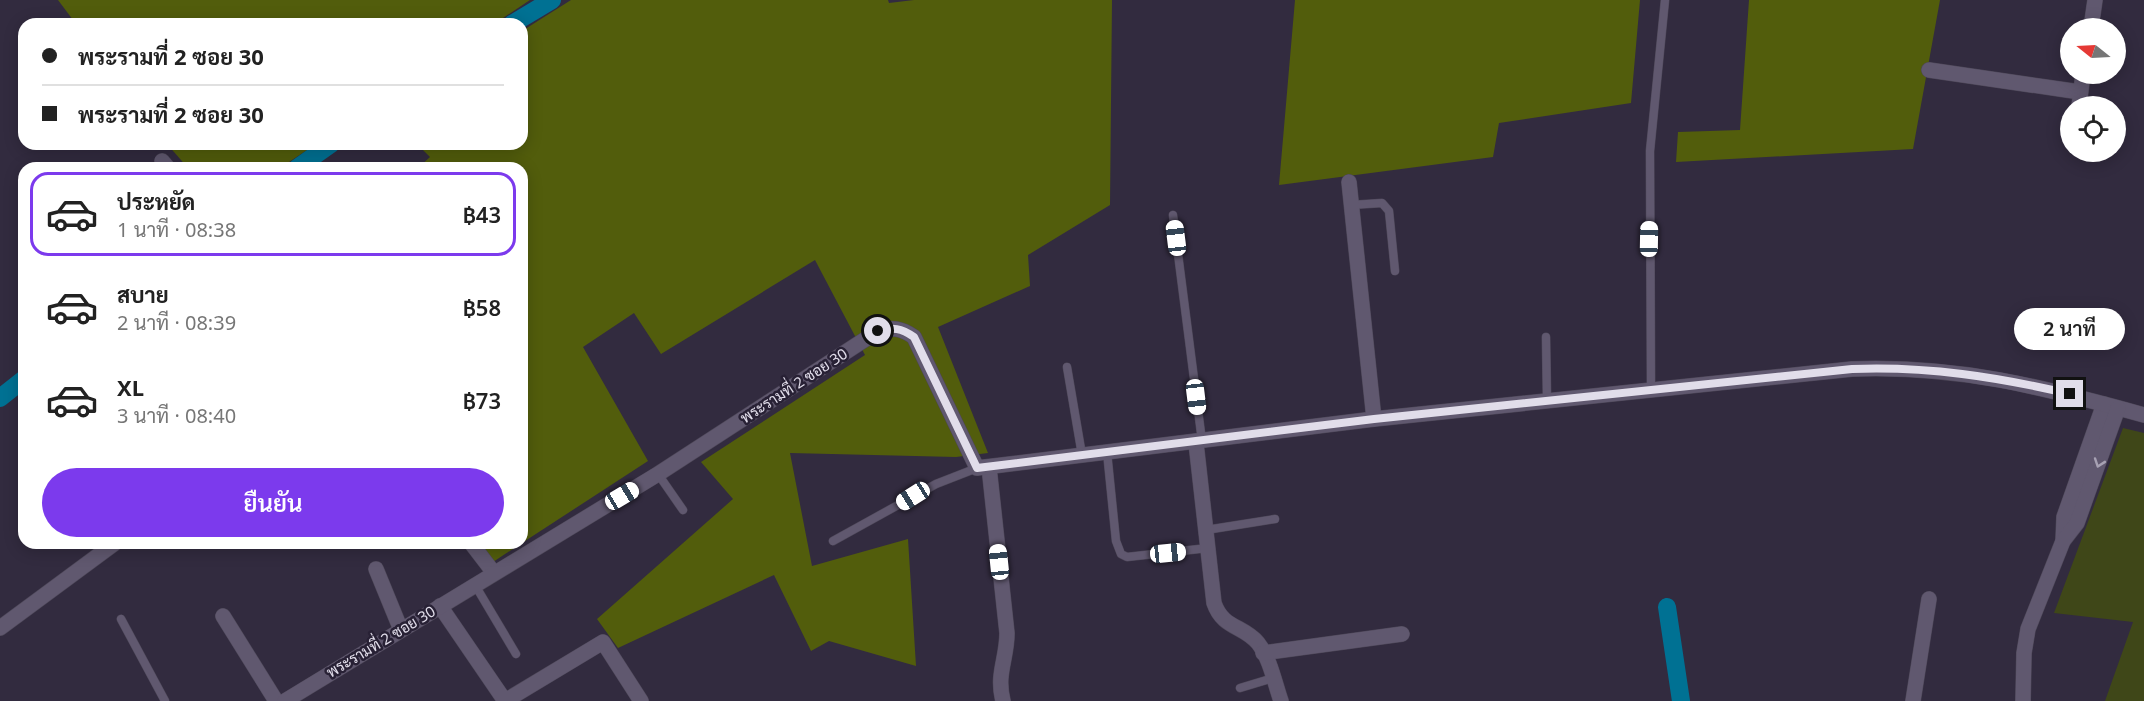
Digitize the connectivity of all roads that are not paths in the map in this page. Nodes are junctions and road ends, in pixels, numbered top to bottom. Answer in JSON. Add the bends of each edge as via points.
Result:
{"nodes":[{"id":1,"x":1665,"y":0,"type":"edge"},
{"id":2,"x":2095,"y":0,"type":"edge"},
{"id":3,"x":2092,"y":18,"type":"edge"},
{"id":4,"x":1929,"y":70,"type":"dead end"},
{"id":5,"x":2063,"y":96,"type":"edge"},
{"id":6,"x":1349,"y":182,"type":"dead end"},
{"id":7,"x":1351,"y":205,"type":"junction"},
{"id":8,"x":1173,"y":215,"type":"dead end"},
{"id":9,"x":1395,"y":271,"type":"dead end"},
{"id":10,"x":1546,"y":337,"type":"dead end"},
{"id":11,"x":1067,"y":367,"type":"dead end"},
{"id":12,"x":1651,"y":389,"type":"junction"},
{"id":13,"x":1547,"y":400,"type":"junction"},
{"id":14,"x":2111,"y":406,"type":"junction"},
{"id":15,"x":2144,"y":415,"type":"edge"},
{"id":16,"x":1374,"y":419,"type":"junction"},
{"id":17,"x":1199,"y":442,"type":"junction"},
{"id":18,"x":1107,"y":452,"type":"junction"},
{"id":19,"x":1082,"y":455,"type":"junction"},
{"id":20,"x":983,"y":468,"type":"junction"},
{"id":21,"x":658,"y":474,"type":"junction"},
{"id":22,"x":683,"y":510,"type":"dead end"},
{"id":23,"x":1275,"y":519,"type":"dead end"},
{"id":24,"x":1206,"y":530,"type":"junction"},
{"id":25,"x":833,"y":541,"type":"dead end"},
{"id":26,"x":1208,"y":548,"type":"junction"},
{"id":27,"x":108,"y":549,"type":"edge"},
{"id":28,"x":476,"y":549,"type":"edge"},
{"id":29,"x":376,"y":569,"type":"dead end"},
{"id":30,"x":494,"y":573,"type":"junction"},
{"id":31,"x":475,"y":585,"type":"junction"},
{"id":32,"x":1929,"y":599,"type":"dead end"},
{"id":33,"x":440,"y":606,"type":"junction"},
{"id":34,"x":223,"y":616,"type":"dead end"},
{"id":35,"x":121,"y":619,"type":"dead end"},
{"id":36,"x":0,"y":628,"type":"edge"},
{"id":37,"x":401,"y":630,"type":"junction"},
{"id":38,"x":1402,"y":634,"type":"dead end"},
{"id":39,"x":1263,"y":653,"type":"junction"},
{"id":40,"x":516,"y":654,"type":"dead end"},
{"id":41,"x":1273,"y":678,"type":"junction"},
{"id":42,"x":1240,"y":688,"type":"dead end"},
{"id":43,"x":165,"y":701,"type":"edge"},
{"id":44,"x":276,"y":701,"type":"edge"},
{"id":45,"x":285,"y":701,"type":"edge"},
{"id":46,"x":505,"y":701,"type":"edge"},
{"id":47,"x":641,"y":701,"type":"edge"},
{"id":48,"x":1003,"y":701,"type":"edge"},
{"id":49,"x":1281,"y":701,"type":"edge"},
{"id":50,"x":1913,"y":701,"type":"edge"},
{"id":51,"x":2024,"y":701,"type":"edge"}],
"edges":[{"from":1,"to":12,"type":"lane","via":[[1650,151]]},
{"from":2,"to":3,"type":"street"},
{"from":4,"to":5,"type":"street"},
{"from":6,"to":7,"type":"street"},
{"from":7,"to":9,"type":"lane","via":[[1382,203],[1389,211]]},
{"from":7,"to":16,"type":"street"},
{"from":8,"to":17,"type":"lane"},
{"from":10,"to":13,"type":"lane"},
{"from":11,"to":19,"type":"lane"},
{"from":12,"to":13,"type":"street"},
{"from":12,"to":14,"type":"street","via":[[1852,369],[1928,369],[2011,381]]},
{"from":13,"to":16,"type":"street"},
{"from":14,"to":15,"type":"street"},
{"from":14,"to":51,"type":"street","via":[[2078,523],[2063,541],[2028,629]]},
{"from":16,"to":17,"type":"street"},
{"from":17,"to":18,"type":"street"},
{"from":17,"to":24,"type":"street"},
{"from":18,"to":19,"type":"street"},
{"from":18,"to":26,"type":"lane","via":[[1116,541],[1121,554],[1127,557]]},
{"from":19,"to":20,"type":"street"},
{"from":20,"to":21,"type":"street","name":"พระรามที่ 2 ซอย 30","via":[[914,337],[892,328],[878,331]]},
{"from":20,"to":25,"type":"lane","via":[[936,484]]},
{"from":20,"to":48,"type":"street","name":"พระรามที่ 2 ซอย 30","via":[[1007,633],[999,680]]},
{"from":21,"to":22,"type":"lane"},
{"from":21,"to":30,"type":"street","name":"พระรามที่ 2 ซอย 30"},
{"from":23,"to":24,"type":"lane"},
{"from":24,"to":26,"type":"street"},
{"from":26,"to":39,"type":"street","via":[[1218,615],[1253,637]]},
{"from":27,"to":36,"type":"street"},
{"from":28,"to":30,"type":"street"},
{"from":29,"to":37,"type":"street"},
{"from":30,"to":31,"type":"street","name":"พระรามที่ 2 ซอย 30"},
{"from":31,"to":33,"type":"street","name":"พระรามที่ 2 ซอย 30"},
{"from":31,"to":40,"type":"lane"},
{"from":32,"to":50,"type":"street"},
{"from":33,"to":37,"type":"street","name":"พระรามที่ 2 ซอย 30"},
{"from":33,"to":46,"type":"street"},
{"from":34,"to":44,"type":"street"},
{"from":35,"to":43,"type":"lane"},
{"from":37,"to":45,"type":"street","name":"พระรามที่ 2 ซอย 30"},
{"from":38,"to":39,"type":"street"},
{"from":39,"to":41,"type":"street"},
{"from":41,"to":42,"type":"lane"},
{"from":41,"to":49,"type":"street"},
{"from":46,"to":47,"type":"street","via":[[603,642]]}]}
